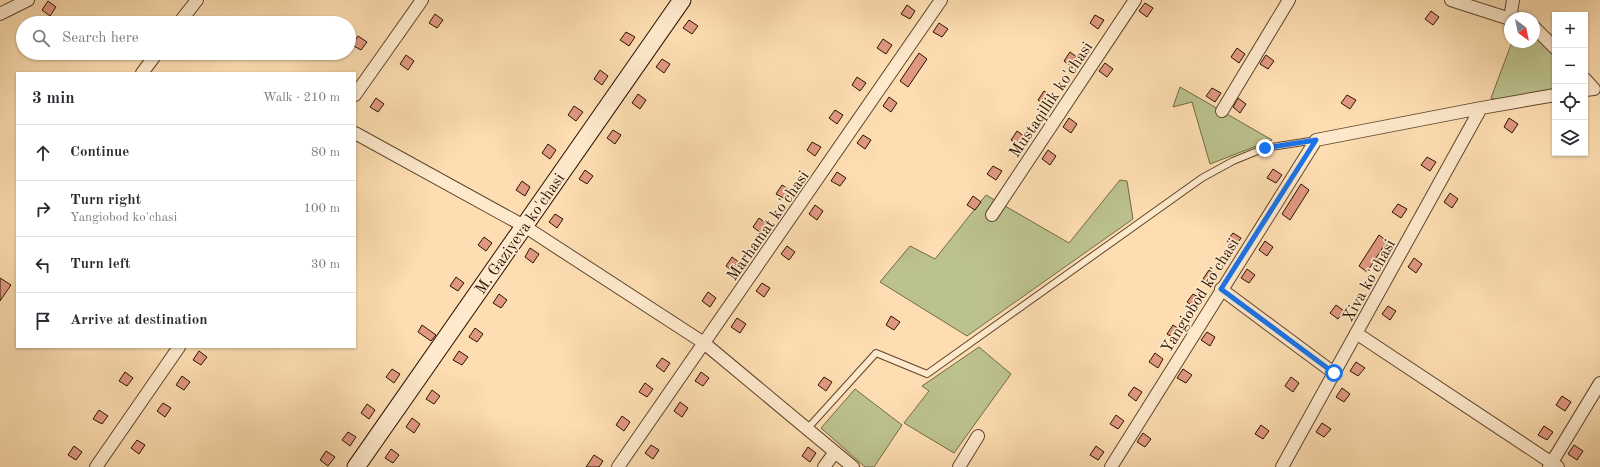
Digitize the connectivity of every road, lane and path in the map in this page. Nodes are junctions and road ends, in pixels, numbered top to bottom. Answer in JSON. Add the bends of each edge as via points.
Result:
{"nodes":[{"id":1,"x":28,"y":0,"type":"edge"},
{"id":2,"x":197,"y":0,"type":"edge"},
{"id":3,"x":422,"y":0,"type":"edge"},
{"id":4,"x":682,"y":0,"type":"edge"},
{"id":5,"x":940,"y":0,"type":"edge"},
{"id":6,"x":1135,"y":0,"type":"edge"},
{"id":7,"x":1289,"y":0,"type":"edge"},
{"id":8,"x":1451,"y":0,"type":"edge"},
{"id":9,"x":1513,"y":0,"type":"edge"},
{"id":10,"x":1511,"y":12,"type":"edge"},
{"id":11,"x":0,"y":14,"type":"edge"},
{"id":12,"x":185,"y":16,"type":"edge"},
{"id":13,"x":1504,"y":17,"type":"edge"},
{"id":14,"x":1540,"y":33,"type":"edge"},
{"id":15,"x":1552,"y":45,"type":"edge"},
{"id":16,"x":152,"y":60,"type":"edge"},
{"id":17,"x":143,"y":72,"type":"edge"},
{"id":18,"x":356,"y":94,"type":"edge"},
{"id":19,"x":1552,"y":96,"type":"edge"},
{"id":20,"x":1481,"y":108,"type":"junction"},
{"id":21,"x":1222,"y":111,"type":"dead end"},
{"id":22,"x":356,"y":133,"type":"edge"},
{"id":23,"x":1316,"y":140,"type":"junction"},
{"id":24,"x":992,"y":215,"type":"dead end"},
{"id":25,"x":524,"y":226,"type":"junction"},
{"id":26,"x":1221,"y":289,"type":"junction"},
{"id":27,"x":1356,"y":334,"type":"junction"},
{"id":28,"x":704,"y":343,"type":"junction"},
{"id":29,"x":178,"y":348,"type":"edge"},
{"id":30,"x":1334,"y":373,"type":"junction"},
{"id":31,"x":1600,"y":383,"type":"edge"},
{"id":32,"x":808,"y":428,"type":"junction"},
{"id":33,"x":978,"y":436,"type":"dead end"},
{"id":34,"x":835,"y":452,"type":"junction"},
{"id":35,"x":1553,"y":466,"type":"edge"},
{"id":36,"x":96,"y":467,"type":"edge"},
{"id":37,"x":356,"y":467,"type":"edge"},
{"id":38,"x":618,"y":467,"type":"edge"},
{"id":39,"x":824,"y":467,"type":"edge"},
{"id":40,"x":853,"y":467,"type":"edge"},
{"id":41,"x":959,"y":467,"type":"edge"},
{"id":42,"x":1111,"y":467,"type":"edge"},
{"id":43,"x":1282,"y":467,"type":"edge"}],
"edges":[{"from":1,"to":11,"type":"street"},
{"from":2,"to":12,"type":"street"},
{"from":3,"to":18,"type":"street"},
{"from":4,"to":25,"type":"street","name":"M. Gaziyeva ko'chasi"},
{"from":5,"to":28,"type":"street","name":"Marhamat ko'chasi"},
{"from":6,"to":24,"type":"street","name":"Mustaqillik ko'chasi"},
{"from":7,"to":21,"type":"street"},
{"from":8,"to":13,"type":"street"},
{"from":9,"to":10,"type":"street"},
{"from":14,"to":15,"type":"street"},
{"from":16,"to":17,"type":"street"},
{"from":19,"to":20,"type":"street"},
{"from":20,"to":23,"type":"street"},
{"from":20,"to":27,"type":"street","name":"Xiva ko'chasi"},
{"from":22,"to":25,"type":"street"},
{"from":23,"to":26,"type":"street","name":"Yangiobod ko'chasi"},
{"from":23,"to":32,"type":"lane","via":[[1265,148],[1233,161],[1202,178],[927,374],[876,353]]},
{"from":25,"to":28,"type":"street"},
{"from":25,"to":37,"type":"street","name":"M. Gaziyeva ko'chasi"},
{"from":26,"to":30,"type":"street"},
{"from":26,"to":42,"type":"street","name":"Yangiobod ko'chasi"},
{"from":27,"to":30,"type":"street","name":"Xiva ko'chasi"},
{"from":27,"to":35,"type":"street"},
{"from":28,"to":32,"type":"street"},
{"from":28,"to":38,"type":"street","name":"Marhamat ko'chasi"},
{"from":29,"to":36,"type":"street"},
{"from":30,"to":43,"type":"street","name":"Xiva ko'chasi"},
{"from":31,"to":35,"type":"street"},
{"from":32,"to":34,"type":"street"},
{"from":33,"to":41,"type":"street"},
{"from":34,"to":39,"type":"street"},
{"from":34,"to":40,"type":"street"}]}
